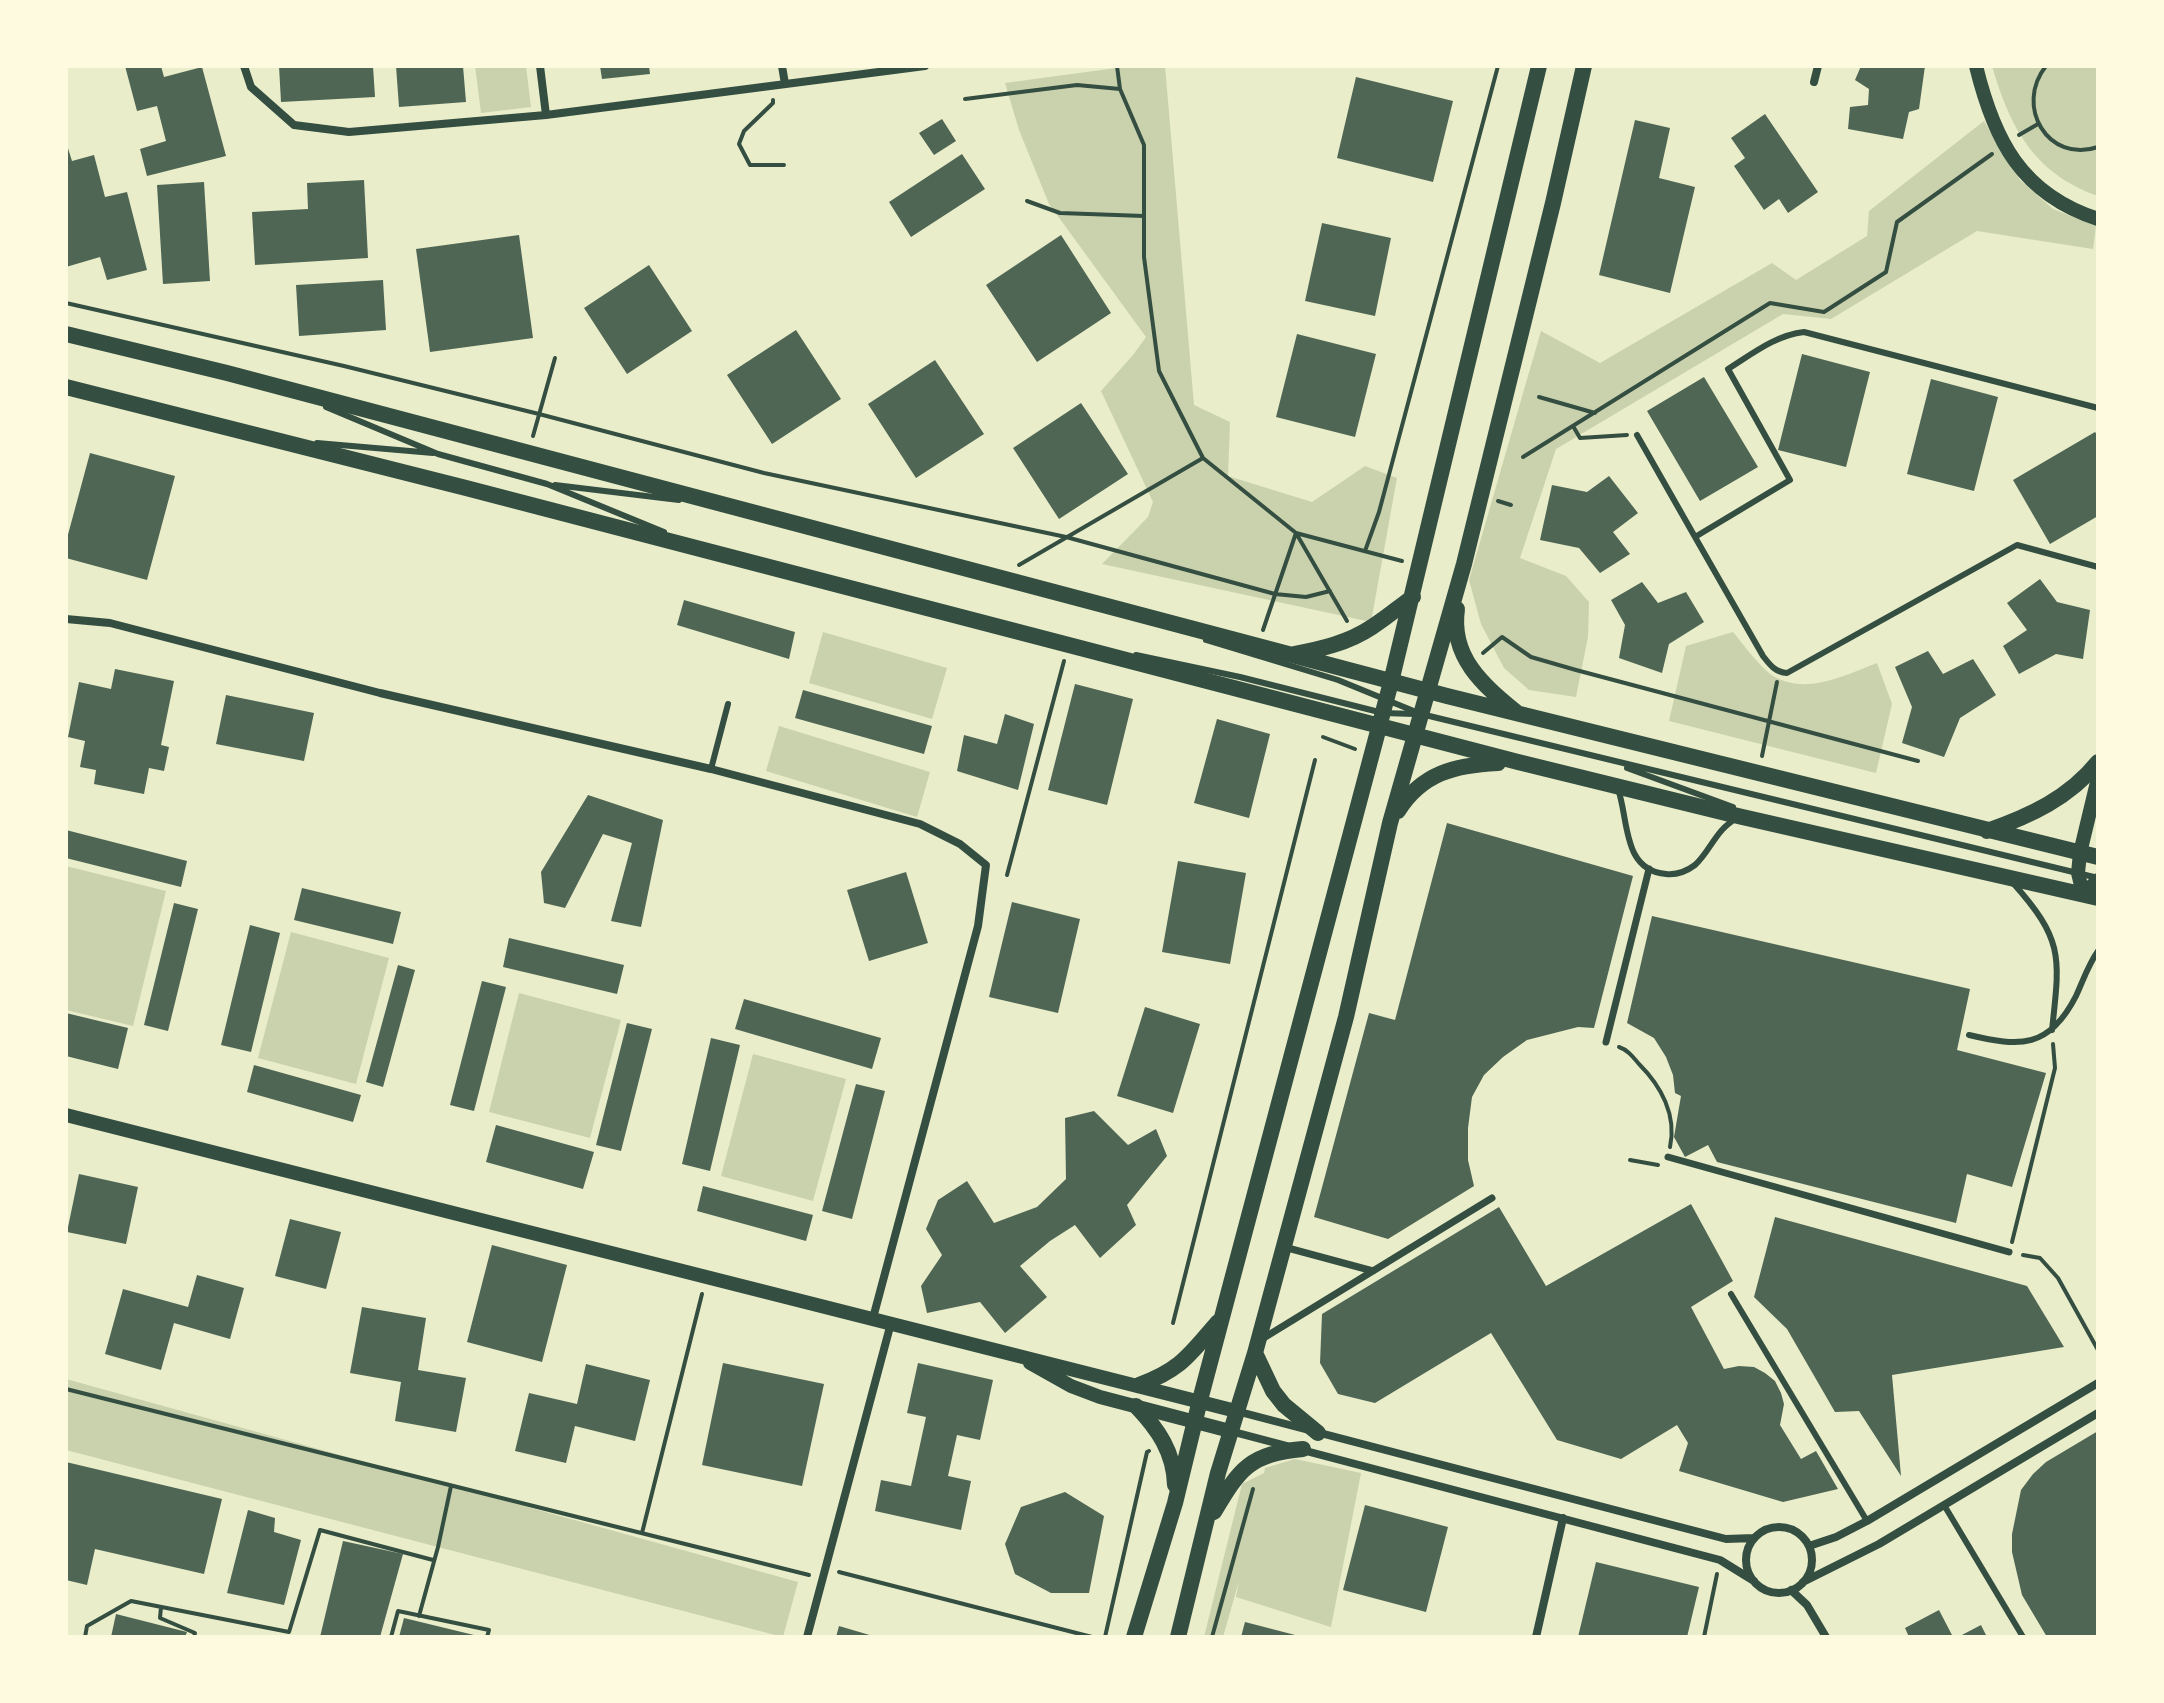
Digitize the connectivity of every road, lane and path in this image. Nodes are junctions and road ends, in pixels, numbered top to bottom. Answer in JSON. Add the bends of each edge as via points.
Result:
{"nodes":[{"id":1,"x":244,"y":66,"type":"edge"},
{"id":2,"x":540,"y":66,"type":"edge"},
{"id":3,"x":782,"y":66,"type":"edge"},
{"id":4,"x":925,"y":66,"type":"edge"},
{"id":5,"x":1117,"y":66,"type":"edge"},
{"id":6,"x":1498,"y":66,"type":"edge"},
{"id":7,"x":1539,"y":66,"type":"edge"},
{"id":8,"x":1584,"y":66,"type":"edge"},
{"id":9,"x":1818,"y":66,"type":"edge"},
{"id":10,"x":1976,"y":66,"type":"edge"},
{"id":11,"x":2046,"y":66,"type":"edge"},
{"id":12,"x":1814,"y":82,"type":"dead end"},
{"id":13,"x":780,"y":85,"type":"junction"},
{"id":14,"x":1120,"y":89,"type":"junction"},
{"id":15,"x":965,"y":99,"type":"dead end"},
{"id":16,"x":546,"y":115,"type":"junction"},
{"id":17,"x":2038,"y":124,"type":"junction"},
{"id":18,"x":2004,"y":145,"type":"junction"},
{"id":19,"x":2098,"y":147,"type":"edge"},
{"id":20,"x":784,"y":165,"type":"dead end"},
{"id":21,"x":1027,"y":201,"type":"dead end"},
{"id":22,"x":1144,"y":216,"type":"junction"},
{"id":23,"x":2098,"y":219,"type":"edge"},
{"id":24,"x":66,"y":303,"type":"edge"},
{"id":25,"x":66,"y":334,"type":"edge"},
{"id":26,"x":555,"y":358,"type":"dead end"},
{"id":27,"x":66,"y":387,"type":"edge"},
{"id":28,"x":283,"y":388,"type":"junction"},
{"id":29,"x":1539,"y":397,"type":"dead end"},
{"id":30,"x":2098,"y":408,"type":"edge"},
{"id":31,"x":1595,"y":413,"type":"junction"},
{"id":32,"x":539,"y":414,"type":"junction"},
{"id":33,"x":1573,"y":426,"type":"junction"},
{"id":34,"x":1637,"y":435,"type":"joint"},
{"id":35,"x":273,"y":439,"type":"junction"},
{"id":36,"x":528,"y":453,"type":"junction"},
{"id":37,"x":438,"y":454,"type":"junction"},
{"id":38,"x":1523,"y":457,"type":"dead end"},
{"id":39,"x":1203,"y":458,"type":"junction"},
{"id":40,"x":547,"y":484,"type":"junction"},
{"id":41,"x":726,"y":506,"type":"junction"},
{"id":42,"x":1296,"y":533,"type":"junction"},
{"id":43,"x":1066,"y":537,"type":"junction"},
{"id":44,"x":1695,"y":537,"type":"junction"},
{"id":45,"x":1365,"y":551,"type":"junction"},
{"id":46,"x":716,"y":554,"type":"junction"},
{"id":47,"x":1464,"y":564,"type":"junction"},
{"id":48,"x":1420,"y":566,"type":"junction"},
{"id":49,"x":2098,"y":567,"type":"edge"},
{"id":50,"x":997,"y":578,"type":"junction"},
{"id":51,"x":1024,"y":585,"type":"junction"},
{"id":52,"x":1330,"y":591,"type":"junction"},
{"id":53,"x":1275,"y":594,"type":"junction"},
{"id":54,"x":1413,"y":597,"type":"junction"},
{"id":55,"x":66,"y":619,"type":"edge"},
{"id":56,"x":1027,"y":634,"type":"junction"},
{"id":57,"x":1356,"y":636,"type":"junction"},
{"id":58,"x":1502,"y":637,"type":"dead end"},
{"id":59,"x":1068,"y":645,"type":"junction"},
{"id":60,"x":1257,"y":646,"type":"junction"},
{"id":61,"x":1291,"y":655,"type":"junction"},
{"id":62,"x":1779,"y":672,"type":"junction"},
{"id":63,"x":1391,"y":682,"type":"junction"},
{"id":64,"x":1427,"y":691,"type":"junction"},
{"id":65,"x":728,"y":704,"type":"dead end"},
{"id":66,"x":1383,"y":713,"type":"junction"},
{"id":67,"x":1421,"y":714,"type":"junction"},
{"id":68,"x":1520,"y":715,"type":"junction"},
{"id":69,"x":1769,"y":722,"type":"junction"},
{"id":70,"x":1415,"y":736,"type":"junction"},
{"id":71,"x":1597,"y":757,"type":"junction"},
{"id":72,"x":1315,"y":760,"type":"dead end"},
{"id":73,"x":1918,"y":761,"type":"dead end"},
{"id":74,"x":1518,"y":762,"type":"junction"},
{"id":75,"x":2098,"y":762,"type":"edge"},
{"id":76,"x":711,"y":769,"type":"junction"},
{"id":77,"x":1758,"y":774,"type":"junction"},
{"id":78,"x":2098,"y":778,"type":"edge"},
{"id":79,"x":1617,"y":786,"type":"junction"},
{"id":80,"x":1738,"y":816,"type":"junction"},
{"id":81,"x":1390,"y":823,"type":"junction"},
{"id":82,"x":1782,"y":826,"type":"junction"},
{"id":83,"x":1987,"y":831,"type":"junction"},
{"id":84,"x":2080,"y":853,"type":"junction"},
{"id":85,"x":2098,"y":857,"type":"edge"},
{"id":86,"x":1649,"y":869,"type":"junction"},
{"id":87,"x":2078,"y":873,"type":"junction"},
{"id":88,"x":1007,"y":875,"type":"dead end"},
{"id":89,"x":2006,"y":876,"type":"junction"},
{"id":90,"x":2098,"y":879,"type":"edge"},
{"id":91,"x":2091,"y":896,"type":"edge"},
{"id":92,"x":2098,"y":951,"type":"edge"},
{"id":93,"x":2052,"y":1030,"type":"junction"},
{"id":94,"x":1969,"y":1035,"type":"dead end"},
{"id":95,"x":1606,"y":1042,"type":"joint"},
{"id":96,"x":66,"y":1115,"type":"edge"},
{"id":97,"x":1668,"y":1157,"type":"joint"},
{"id":98,"x":1630,"y":1160,"type":"dead end"},
{"id":99,"x":1664,"y":1166,"type":"dead end"},
{"id":100,"x":1492,"y":1198,"type":"dead end"},
{"id":101,"x":1284,"y":1247,"type":"junction"},
{"id":102,"x":2009,"y":1252,"type":"junction"},
{"id":103,"x":1373,"y":1271,"type":"junction"},
{"id":104,"x":707,"y":1276,"type":"junction"},
{"id":105,"x":1731,"y":1294,"type":"dead end"},
{"id":106,"x":873,"y":1318,"type":"junction"},
{"id":107,"x":1222,"y":1318,"type":"junction"},
{"id":108,"x":892,"y":1323,"type":"junction"},
{"id":109,"x":1173,"y":1323,"type":"dead end"},
{"id":110,"x":1257,"y":1347,"type":"junction"},
{"id":111,"x":2098,"y":1350,"type":"edge"},
{"id":112,"x":1016,"y":1354,"type":"junction"},
{"id":113,"x":2098,"y":1383,"type":"edge"},
{"id":114,"x":1139,"y":1385,"type":"junction"},
{"id":115,"x":66,"y":1389,"type":"edge"},
{"id":116,"x":1200,"y":1400,"type":"junction"},
{"id":117,"x":1136,"y":1406,"type":"junction"},
{"id":118,"x":1236,"y":1411,"type":"junction"},
{"id":119,"x":2098,"y":1413,"type":"edge"},
{"id":120,"x":1195,"y":1422,"type":"junction"},
{"id":121,"x":1230,"y":1431,"type":"junction"},
{"id":122,"x":1318,"y":1433,"type":"junction"},
{"id":123,"x":1163,"y":1439,"type":"junction"},
{"id":124,"x":1303,"y":1449,"type":"junction"},
{"id":125,"x":1262,"y":1456,"type":"junction"},
{"id":126,"x":451,"y":1486,"type":"junction"},
{"id":127,"x":1175,"y":1503,"type":"junction"},
{"id":128,"x":1944,"y":1505,"type":"junction"},
{"id":129,"x":1563,"y":1518,"type":"junction"},
{"id":130,"x":1867,"y":1521,"type":"junction"},
{"id":131,"x":1205,"y":1527,"type":"junction"},
{"id":132,"x":642,"y":1533,"type":"junction"},
{"id":133,"x":1754,"y":1538,"type":"junction"},
{"id":134,"x":1809,"y":1546,"type":"junction"},
{"id":135,"x":433,"y":1560,"type":"junction"},
{"id":136,"x":1720,"y":1560,"type":"junction"},
{"id":137,"x":825,"y":1568,"type":"junction"},
{"id":138,"x":823,"y":1578,"type":"junction"},
{"id":139,"x":1754,"y":1581,"type":"junction"},
{"id":140,"x":1803,"y":1582,"type":"junction"},
{"id":141,"x":1791,"y":1590,"type":"junction"},
{"id":142,"x":161,"y":1607,"type":"junction"},
{"id":143,"x":419,"y":1616,"type":"junction"},
{"id":144,"x":85,"y":1637,"type":"edge"},
{"id":145,"x":194,"y":1637,"type":"edge"},
{"id":146,"x":391,"y":1637,"type":"edge"},
{"id":147,"x":487,"y":1637,"type":"edge"},
{"id":148,"x":807,"y":1637,"type":"edge"},
{"id":149,"x":1092,"y":1637,"type":"edge"},
{"id":150,"x":1105,"y":1637,"type":"edge"},
{"id":151,"x":1134,"y":1637,"type":"edge"},
{"id":152,"x":1178,"y":1637,"type":"edge"},
{"id":153,"x":1212,"y":1637,"type":"edge"},
{"id":154,"x":1536,"y":1637,"type":"edge"},
{"id":155,"x":1704,"y":1637,"type":"edge"},
{"id":156,"x":1826,"y":1637,"type":"edge"},
{"id":157,"x":2023,"y":1637,"type":"edge"}],
"edges":[{"from":1,"to":16,"type":"street","via":[[251,87],[294,125],[349,132]]},
{"from":2,"to":16,"type":"street"},
{"from":3,"to":13,"type":"street"},
{"from":4,"to":13,"type":"street"},
{"from":5,"to":14,"type":"path"},
{"from":6,"to":45,"type":"path"},
{"from":7,"to":48,"type":"main road"},
{"from":8,"to":47,"type":"main road"},
{"from":9,"to":12,"type":"street"},
{"from":10,"to":18,"type":"street"},
{"from":11,"to":17,"type":"path","via":[[2032,91]]},
{"from":13,"to":16,"type":"street"},
{"from":13,"to":20,"type":"path","via":[[773,103],[744,131],[739,144],[750,165]]},
{"from":14,"to":15,"type":"path","via":[[1077,85]]},
{"from":14,"to":22,"type":"path","via":[[1144,145]]},
{"from":17,"to":18,"type":"path"},
{"from":17,"to":19,"type":"path","via":[[2061,146]]},
{"from":18,"to":23,"type":"street","via":[[2051,197]]},
{"from":18,"to":31,"type":"path","via":[[1897,222],[1886,272],[1824,312],[1770,303]]},
{"from":21,"to":22,"type":"path","via":[[1060,213]]},
{"from":22,"to":39,"type":"path","via":[[1159,371]]},
{"from":24,"to":32,"type":"path"},
{"from":25,"to":28,"type":"main road"},
{"from":26,"to":32,"type":"path"},
{"from":27,"to":35,"type":"main road"},
{"from":28,"to":36,"type":"main road"},
{"from":28,"to":37,"type":"lane"},
{"from":29,"to":31,"type":"path"},
{"from":30,"to":44,"type":"lane","via":[[1792,333],[1728,369],[1790,480]]},
{"from":31,"to":33,"type":"path"},
{"from":32,"to":36,"type":"path"},
{"from":32,"to":43,"type":"path","via":[[764,473]]},
{"from":33,"to":34,"type":"path","via":[[1580,438]]},
{"from":33,"to":38,"type":"path"},
{"from":34,"to":44,"type":"lane"},
{"from":35,"to":37,"type":"lane"},
{"from":35,"to":46,"type":"main road"},
{"from":36,"to":41,"type":"main road"},
{"from":37,"to":40,"type":"lane"},
{"from":39,"to":42,"type":"path"},
{"from":39,"to":43,"type":"path"},
{"from":40,"to":41,"type":"lane"},
{"from":40,"to":46,"type":"lane"},
{"from":41,"to":50,"type":"main road"},
{"from":42,"to":45,"type":"path"},
{"from":42,"to":52,"type":"path"},
{"from":42,"to":53,"type":"path"},
{"from":43,"to":50,"type":"path"},
{"from":43,"to":53,"type":"path"},
{"from":44,"to":62,"type":"lane","via":[[1763,656]]},
{"from":45,"to":48,"type":"path"},
{"from":46,"to":56,"type":"main road"},
{"from":47,"to":64,"type":"main road"},
{"from":47,"to":68,"type":"main road","via":[[1456,619],[1460,645],[1484,685]]},
{"from":48,"to":54,"type":"main road"},
{"from":49,"to":62,"type":"lane","via":[[2017,545],[1787,673]]},
{"from":50,"to":51,"type":"main road"},
{"from":51,"to":60,"type":"main road"},
{"from":51,"to":66,"type":"lane","via":[[1320,674]]},
{"from":52,"to":53,"type":"path","via":[[1306,597]]},
{"from":52,"to":57,"type":"path"},
{"from":53,"to":60,"type":"path"},
{"from":54,"to":57,"type":"main road"},
{"from":54,"to":63,"type":"main road"},
{"from":55,"to":76,"type":"street","via":[[110,623],[380,693]]},
{"from":56,"to":59,"type":"main road"},
{"from":56,"to":66,"type":"lane","via":[[1225,673]]},
{"from":57,"to":61,"type":"main road"},
{"from":58,"to":69,"type":"path","via":[[1531,657]]},
{"from":59,"to":66,"type":"main road"},
{"from":59,"to":88,"type":"path"},
{"from":60,"to":61,"type":"main road"},
{"from":61,"to":63,"type":"main road"},
{"from":62,"to":69,"type":"path"},
{"from":63,"to":64,"type":"main road"},
{"from":63,"to":66,"type":"main road"},
{"from":64,"to":67,"type":"main road"},
{"from":64,"to":68,"type":"main road"},
{"from":65,"to":76,"type":"lane"},
{"from":66,"to":67,"type":"lane"},
{"from":66,"to":67,"type":"lane"},
{"from":66,"to":70,"type":"main road"},
{"from":66,"to":107,"type":"main road"},
{"from":67,"to":70,"type":"main road"},
{"from":67,"to":71,"type":"lane"},
{"from":68,"to":77,"type":"main road"},
{"from":69,"to":73,"type":"path"},
{"from":69,"to":77,"type":"path"},
{"from":70,"to":74,"type":"main road"},
{"from":70,"to":81,"type":"main road"},
{"from":71,"to":82,"type":"lane"},
{"from":71,"to":87,"type":"lane"},
{"from":72,"to":109,"type":"path"},
{"from":74,"to":79,"type":"main road"},
{"from":74,"to":81,"type":"main road","via":[[1471,764],[1437,774],[1413,793]]},
{"from":75,"to":83,"type":"main road","via":[[2062,797]]},
{"from":76,"to":106,"type":"street","via":[[920,824],[960,844],[986,865],[978,926]]},
{"from":77,"to":83,"type":"main road"},
{"from":78,"to":84,"type":"street"},
{"from":79,"to":80,"type":"main road"},
{"from":79,"to":86,"type":"lane","via":[[1629,845]]},
{"from":80,"to":82,"type":"main road"},
{"from":80,"to":86,"type":"lane","via":[[1695,865],[1670,875]]},
{"from":81,"to":101,"type":"main road","via":[[1346,1017]]},
{"from":82,"to":89,"type":"main road"},
{"from":83,"to":84,"type":"main road"},
{"from":84,"to":85,"type":"main road"},
{"from":84,"to":87,"type":"street"},
{"from":86,"to":95,"type":"street"},
{"from":87,"to":90,"type":"lane"},
{"from":87,"to":91,"type":"street"},
{"from":89,"to":91,"type":"main road"},
{"from":89,"to":93,"type":"lane","via":[[2043,920],[2057,953]]},
{"from":90,"to":91,"type":"street"},
{"from":92,"to":93,"type":"lane"},
{"from":93,"to":94,"type":"lane","via":[[2015,1044]]},
{"from":93,"to":102,"type":"path","via":[[2055,1068]]},
{"from":95,"to":97,"type":"path","via":[[1625,1049],[1659,1088],[1671,1117]]},
{"from":96,"to":104,"type":"street"},
{"from":97,"to":102,"type":"street"},
{"from":98,"to":99,"type":"path"},
{"from":100,"to":103,"type":"street"},
{"from":101,"to":103,"type":"street"},
{"from":101,"to":110,"type":"main road"},
{"from":102,"to":111,"type":"path","via":[[2040,1258],[2058,1278]]},
{"from":103,"to":110,"type":"street"},
{"from":104,"to":106,"type":"street"},
{"from":104,"to":132,"type":"path"},
{"from":105,"to":130,"type":"lane"},
{"from":106,"to":108,"type":"street"},
{"from":107,"to":114,"type":"main road","via":[[1182,1364]]},
{"from":107,"to":116,"type":"main road"},
{"from":108,"to":112,"type":"street"},
{"from":108,"to":137,"type":"street"},
{"from":110,"to":118,"type":"main road"},
{"from":110,"to":122,"type":"main road","via":[[1273,1391]]},
{"from":112,"to":114,"type":"street"},
{"from":112,"to":117,"type":"street","via":[[1071,1386]]},
{"from":113,"to":130,"type":"street"},
{"from":114,"to":116,"type":"street"},
{"from":115,"to":126,"type":"path"},
{"from":116,"to":118,"type":"street"},
{"from":116,"to":120,"type":"main road"},
{"from":117,"to":120,"type":"street"},
{"from":117,"to":123,"type":"main road"},
{"from":118,"to":121,"type":"main road"},
{"from":118,"to":122,"type":"street"},
{"from":119,"to":128,"type":"street"},
{"from":120,"to":121,"type":"street"},
{"from":120,"to":127,"type":"main road"},
{"from":121,"to":124,"type":"street"},
{"from":121,"to":131,"type":"main road"},
{"from":122,"to":133,"type":"street","via":[[1726,1539]]},
{"from":123,"to":127,"type":"main road","via":[[1172,1460]]},
{"from":123,"to":150,"type":"path","via":[[1147,1452]]},
{"from":124,"to":125,"type":"main road"},
{"from":124,"to":129,"type":"street"},
{"from":125,"to":131,"type":"main road","via":[[1231,1484]]},
{"from":125,"to":153,"type":"path"},
{"from":126,"to":132,"type":"path"},
{"from":126,"to":135,"type":"path"},
{"from":127,"to":151,"type":"main road"},
{"from":128,"to":140,"type":"street"},
{"from":128,"to":157,"type":"lane"},
{"from":129,"to":136,"type":"street"},
{"from":129,"to":154,"type":"street"},
{"from":130,"to":134,"type":"street"},
{"from":131,"to":152,"type":"main road"},
{"from":132,"to":138,"type":"path"},
{"from":133,"to":134,"type":"street","via":[[1769,1528],[1788,1528]]},
{"from":133,"to":139,"type":"street","via":[[1746,1555]]},
{"from":134,"to":140,"type":"street","via":[[1811,1565]]},
{"from":135,"to":142,"type":"path","via":[[320,1530],[289,1632]]},
{"from":135,"to":143,"type":"path"},
{"from":136,"to":139,"type":"street"},
{"from":136,"to":155,"type":"path"},
{"from":137,"to":138,"type":"street"},
{"from":137,"to":149,"type":"path"},
{"from":138,"to":148,"type":"street"},
{"from":139,"to":141,"type":"street","via":[[1775,1592]]},
{"from":140,"to":141,"type":"street"},
{"from":141,"to":156,"type":"street"},
{"from":142,"to":144,"type":"path","via":[[131,1601],[87,1626]]},
{"from":142,"to":145,"type":"path","via":[[160,1618]]},
{"from":143,"to":146,"type":"path","via":[[398,1611]]},
{"from":143,"to":147,"type":"path","via":[[489,1630]]}]}
